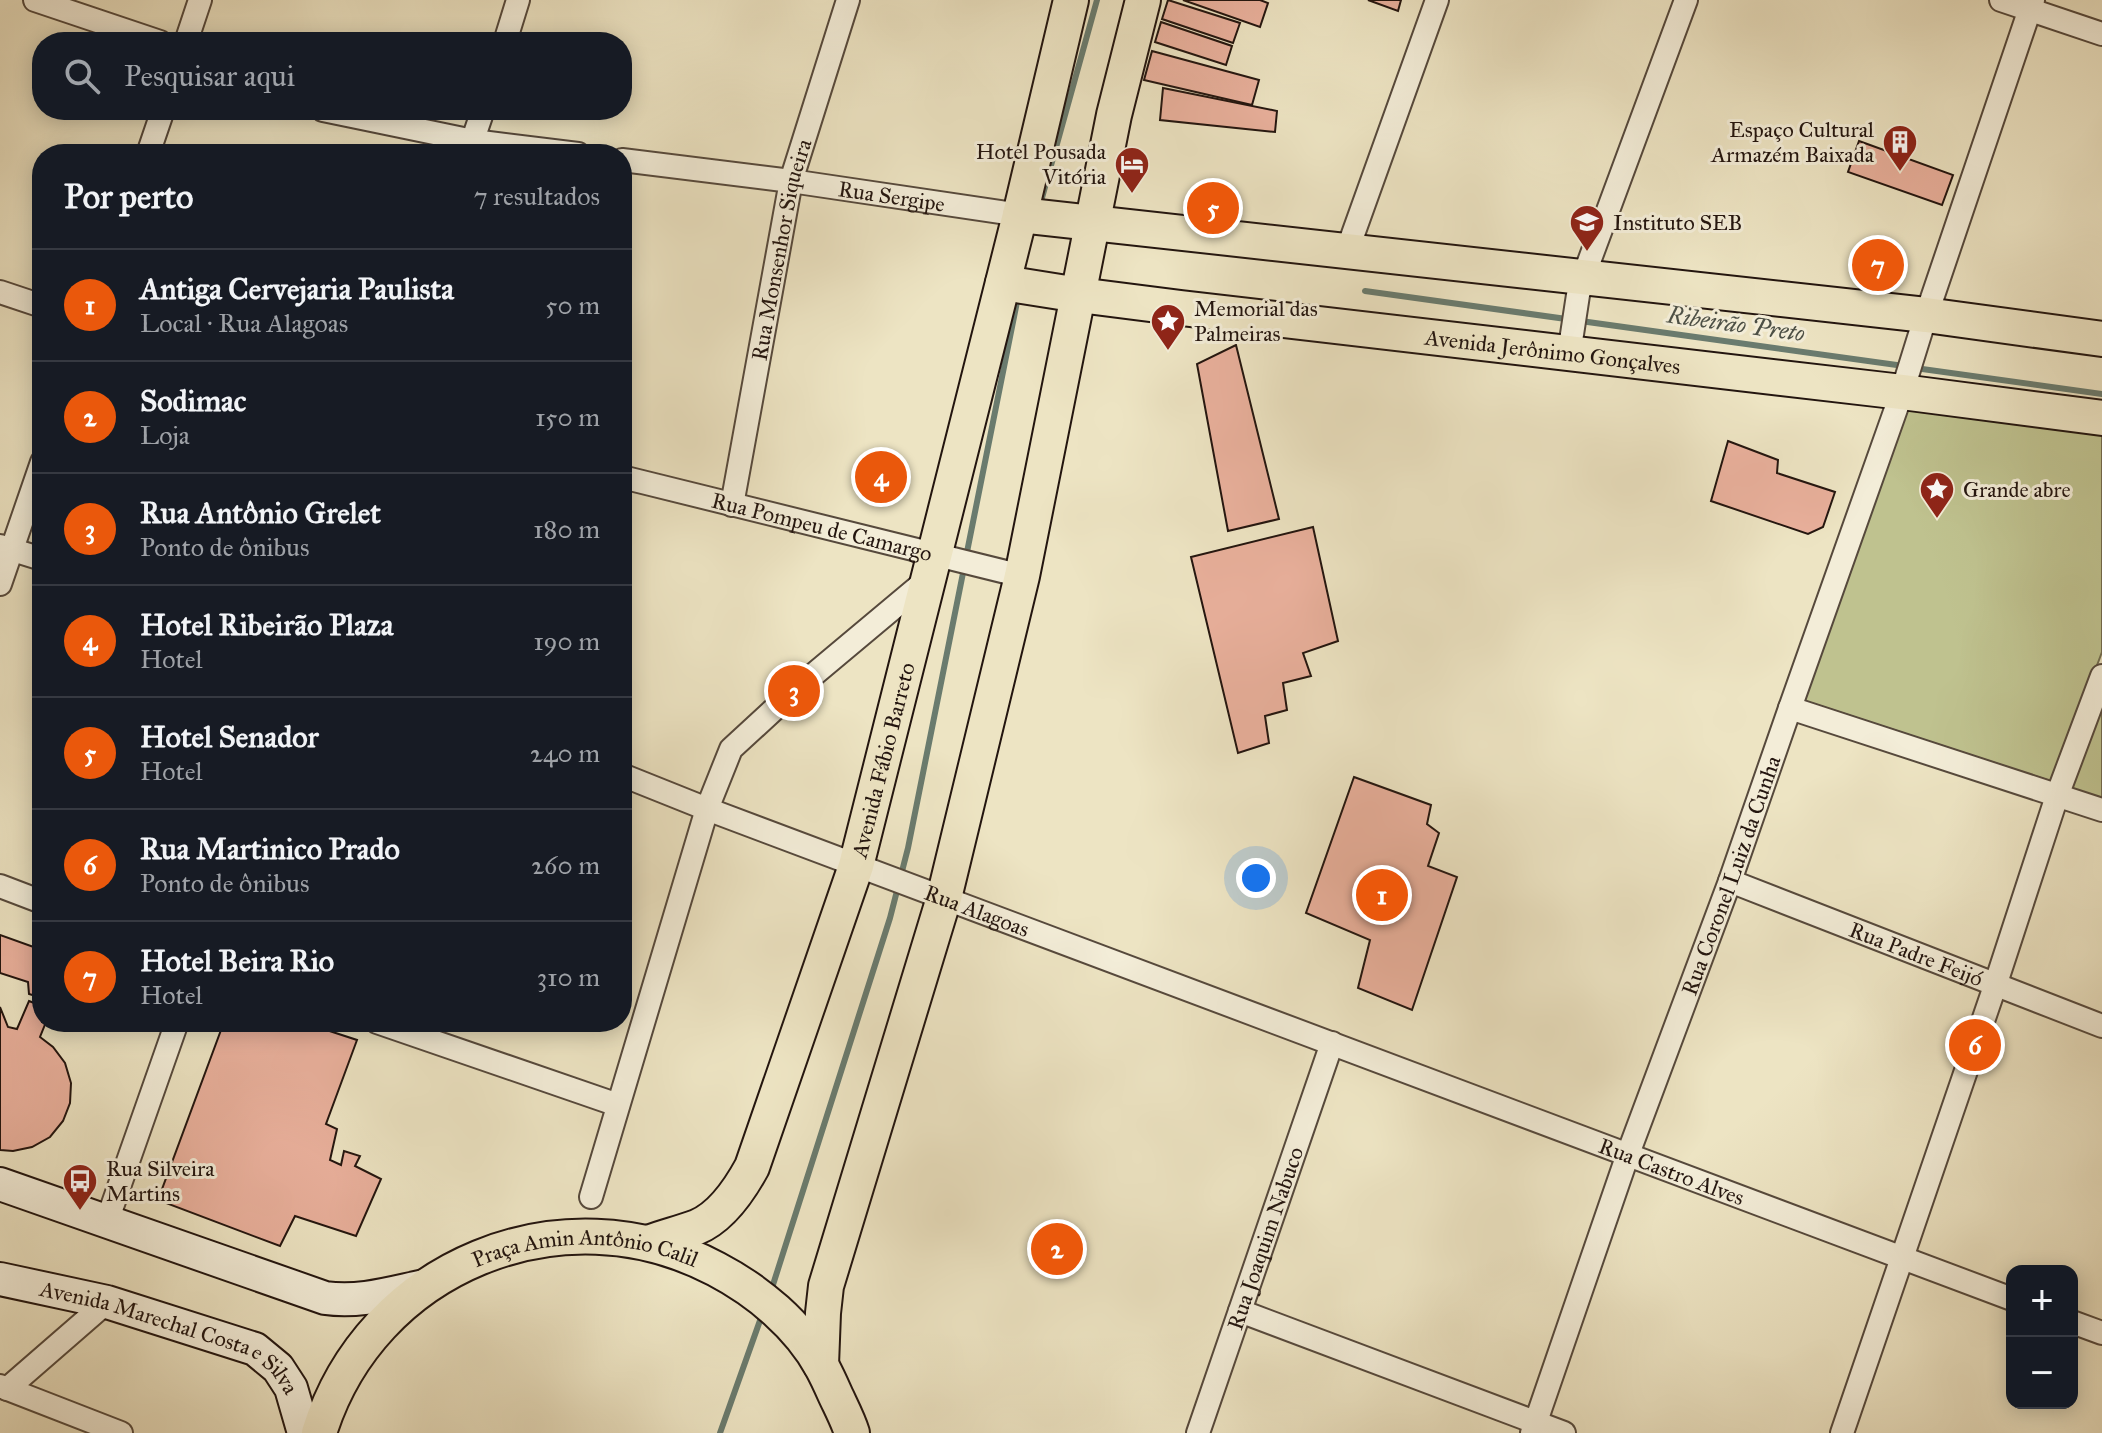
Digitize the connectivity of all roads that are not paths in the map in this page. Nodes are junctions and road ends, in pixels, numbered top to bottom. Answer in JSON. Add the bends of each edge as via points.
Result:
{"nodes":[{"id":1,"x":35,"y":0,"type":"edge"},
{"id":2,"x":200,"y":0,"type":"edge"},
{"id":3,"x":518,"y":0,"type":"edge"},
{"id":4,"x":848,"y":0,"type":"edge"},
{"id":5,"x":1071,"y":0,"type":"edge"},
{"id":6,"x":1143,"y":0,"type":"edge"},
{"id":7,"x":1437,"y":0,"type":"edge"},
{"id":8,"x":1686,"y":0,"type":"edge"},
{"id":9,"x":2001,"y":0,"type":"edge"},
{"id":10,"x":2031,"y":5,"type":"edge"},
{"id":11,"x":130,"y":32,"type":"edge"},
{"id":12,"x":189,"y":32,"type":"edge"},
{"id":13,"x":508,"y":32,"type":"edge"},
{"id":14,"x":2102,"y":34,"type":"edge"},
{"id":15,"x":160,"y":120,"type":"edge"},
{"id":16,"x":362,"y":120,"type":"edge"},
{"id":17,"x":480,"y":120,"type":"edge"},
{"id":18,"x":151,"y":144,"type":"edge"},
{"id":19,"x":455,"y":144,"type":"edge"},
{"id":20,"x":472,"y":144,"type":"edge"},
{"id":21,"x":632,"y":161,"type":"edge"},
{"id":22,"x":791,"y":181,"type":"junction"},
{"id":23,"x":1027,"y":216,"type":"junction"},
{"id":24,"x":1086,"y":223,"type":"junction"},
{"id":25,"x":1347,"y":251,"type":"junction"},
{"id":26,"x":1010,"y":284,"type":"junction"},
{"id":27,"x":1580,"y":286,"type":"junction"},
{"id":28,"x":0,"y":292,"type":"edge"},
{"id":29,"x":1071,"y":294,"type":"junction"},
{"id":30,"x":32,"y":303,"type":"edge"},
{"id":31,"x":1924,"y":323,"type":"junction"},
{"id":32,"x":2102,"y":339,"type":"edge"},
{"id":33,"x":1570,"y":346,"type":"junction"},
{"id":34,"x":1905,"y":383,"type":"junction"},
{"id":35,"x":2102,"y":418,"type":"edge"},
{"id":36,"x":632,"y":480,"type":"edge"},
{"id":37,"x":32,"y":486,"type":"edge"},
{"id":38,"x":732,"y":505,"type":"junction"},
{"id":39,"x":6,"y":548,"type":"edge"},
{"id":40,"x":32,"y":556,"type":"edge"},
{"id":41,"x":937,"y":564,"type":"junction"},
{"id":42,"x":1018,"y":575,"type":"junction"},
{"id":43,"x":0,"y":584,"type":"edge"},
{"id":44,"x":2102,"y":676,"type":"edge"},
{"id":45,"x":1790,"y":708,"type":"junction"},
{"id":46,"x":632,"y":779,"type":"edge"},
{"id":47,"x":2057,"y":796,"type":"junction"},
{"id":48,"x":707,"y":809,"type":"junction"},
{"id":49,"x":2102,"y":810,"type":"edge"},
{"id":50,"x":860,"y":867,"type":"junction"},
{"id":51,"x":1730,"y":881,"type":"junction"},
{"id":52,"x":0,"y":886,"type":"edge"},
{"id":53,"x":934,"y":894,"type":"junction"},
{"id":54,"x":32,"y":898,"type":"edge"},
{"id":55,"x":1995,"y":986,"type":"junction"},
{"id":56,"x":2102,"y":1026,"type":"edge"},
{"id":57,"x":173,"y":1032,"type":"edge"},
{"id":58,"x":406,"y":1032,"type":"edge"},
{"id":59,"x":1332,"y":1043,"type":"junction"},
{"id":60,"x":618,"y":1105,"type":"junction"},
{"id":61,"x":1628,"y":1154,"type":"junction"},
{"id":62,"x":0,"y":1184,"type":"edge"},
{"id":63,"x":591,"y":1197,"type":"dead end"},
{"id":64,"x":107,"y":1221,"type":"junction"},
{"id":65,"x":648,"y":1243,"type":"junction"},
{"id":66,"x":1903,"y":1257,"type":"junction"},
{"id":67,"x":0,"y":1279,"type":"edge"},
{"id":68,"x":425,"y":1286,"type":"junction"},
{"id":69,"x":2006,"y":1297,"type":"edge"},
{"id":70,"x":107,"y":1302,"type":"junction"},
{"id":71,"x":1240,"y":1311,"type":"junction"},
{"id":72,"x":2078,"y":1324,"type":"edge"},
{"id":73,"x":2102,"y":1333,"type":"edge"},
{"id":74,"x":821,"y":1365,"type":"junction"},
{"id":75,"x":3,"y":1388,"type":"edge"},
{"id":76,"x":1534,"y":1428,"type":"edge"},
{"id":77,"x":121,"y":1433,"type":"edge"},
{"id":78,"x":304,"y":1433,"type":"edge"},
{"id":79,"x":319,"y":1433,"type":"edge"},
{"id":80,"x":852,"y":1433,"type":"edge"},
{"id":81,"x":1198,"y":1433,"type":"edge"},
{"id":82,"x":1564,"y":1433,"type":"edge"},
{"id":83,"x":1842,"y":1433,"type":"edge"}],
"edges":[{"from":1,"to":11,"type":"street"},
{"from":2,"to":12,"type":"street"},
{"from":3,"to":13,"type":"street"},
{"from":4,"to":22,"type":"street","name":"Rua Monsenhor Siqueira"},
{"from":5,"to":23,"type":"main road","name":"Avenida Fábio Barreto"},
{"from":6,"to":24,"type":"main road"},
{"from":7,"to":25,"type":"street"},
{"from":8,"to":27,"type":"street"},
{"from":9,"to":10,"type":"street"},
{"from":10,"to":14,"type":"street"},
{"from":10,"to":31,"type":"street","name":"Rua Coronel Luiz da Cunha"},
{"from":15,"to":18,"type":"street"},
{"from":16,"to":19,"type":"street"},
{"from":17,"to":20,"type":"street"},
{"from":21,"to":22,"type":"street","name":"Rua Sergipe"},
{"from":22,"to":23,"type":"street","name":"Rua Sergipe"},
{"from":22,"to":38,"type":"street","name":"Rua Monsenhor Siqueira"},
{"from":23,"to":24,"type":"main road"},
{"from":23,"to":26,"type":"main road","name":"Avenida Fábio Barreto"},
{"from":24,"to":25,"type":"main road"},
{"from":24,"to":29,"type":"main road"},
{"from":25,"to":27,"type":"main road"},
{"from":26,"to":29,"type":"main road","name":"Avenida Jerônimo Gonçalves"},
{"from":26,"to":41,"type":"main road","name":"Avenida Fábio Barreto"},
{"from":27,"to":31,"type":"main road"},
{"from":27,"to":33,"type":"street"},
{"from":28,"to":30,"type":"street"},
{"from":29,"to":33,"type":"main road","name":"Avenida Jerônimo Gonçalves"},
{"from":29,"to":42,"type":"main road"},
{"from":31,"to":32,"type":"main road"},
{"from":31,"to":34,"type":"street","name":"Rua Coronel Luiz da Cunha"},
{"from":33,"to":34,"type":"main road","name":"Avenida Jerônimo Gonçalves"},
{"from":34,"to":35,"type":"main road","name":"Avenida Jerônimo Gonçalves"},
{"from":34,"to":45,"type":"street","name":"Rua Coronel Luiz da Cunha"},
{"from":36,"to":38,"type":"street","name":"Rua Pompeu de Camargo"},
{"from":37,"to":39,"type":"street"},
{"from":38,"to":41,"type":"street","name":"Rua Pompeu de Camargo"},
{"from":39,"to":40,"type":"street"},
{"from":39,"to":43,"type":"street"},
{"from":41,"to":42,"type":"street","name":"Rua Pompeu de Camargo"},
{"from":41,"to":48,"type":"street","via":[[731,749]]},
{"from":41,"to":50,"type":"main road","name":"Avenida Fábio Barreto"},
{"from":42,"to":53,"type":"main road"},
{"from":44,"to":47,"type":"street"},
{"from":45,"to":47,"type":"street"},
{"from":45,"to":51,"type":"street","name":"Rua Coronel Luiz da Cunha"},
{"from":46,"to":48,"type":"street","name":"Rua Alagoas"},
{"from":47,"to":49,"type":"street"},
{"from":47,"to":55,"type":"street"},
{"from":48,"to":50,"type":"street","name":"Rua Alagoas"},
{"from":48,"to":60,"type":"street"},
{"from":50,"to":53,"type":"street","name":"Rua Alagoas"},
{"from":50,"to":65,"type":"main road","name":"Avenida Fábio Barreto","via":[[752,1167],[726,1205],[700,1226]]},
{"from":51,"to":55,"type":"street","name":"Rua Padre Feijó"},
{"from":51,"to":61,"type":"street","name":"Rua Coronel Luiz da Cunha"},
{"from":52,"to":54,"type":"street"},
{"from":53,"to":59,"type":"street","name":"Rua Alagoas"},
{"from":53,"to":74,"type":"main road","via":[[826,1286]]},
{"from":55,"to":56,"type":"street","name":"Rua Padre Feijó"},
{"from":55,"to":66,"type":"street"},
{"from":57,"to":64,"type":"street"},
{"from":58,"to":60,"type":"street"},
{"from":59,"to":61,"type":"street","name":"Rua Castro Alves"},
{"from":59,"to":71,"type":"street","name":"Rua Joaquim Nabuco"},
{"from":60,"to":63,"type":"street"},
{"from":61,"to":66,"type":"street","name":"Rua Castro Alves"},
{"from":61,"to":76,"type":"street","name":"Rua Coronel Luiz da Cunha"},
{"from":62,"to":64,"type":"main road"},
{"from":64,"to":68,"type":"main road","via":[[325,1298],[366,1299]]},
{"from":65,"to":68,"type":"main road","name":"Praça Amin Antônio Calil","via":[[590,1236],[532,1241],[476,1258]]},
{"from":65,"to":74,"type":"main road","name":"Praça Amin Antônio Calil","via":[[736,1280],[768,1304]]},
{"from":66,"to":69,"type":"street","name":"Rua Castro Alves"},
{"from":66,"to":83,"type":"street"},
{"from":67,"to":70,"type":"main road","name":"Avenida Marechal Costa e Silva"},
{"from":68,"to":79,"type":"main road","name":"Praça Amin Antônio Calil","via":[[385,1320],[352,1361]]},
{"from":70,"to":75,"type":"street"},
{"from":70,"to":78,"type":"main road","name":"Avenida Marechal Costa e Silva","via":[[255,1349],[278,1368],[291,1388]]},
{"from":71,"to":76,"type":"street"},
{"from":71,"to":81,"type":"street","name":"Rua Joaquim Nabuco"},
{"from":72,"to":73,"type":"street"},
{"from":74,"to":80,"type":"main road","name":"Praça Amin Antônio Calil"},
{"from":75,"to":77,"type":"street"},
{"from":76,"to":82,"type":"street"}]}
